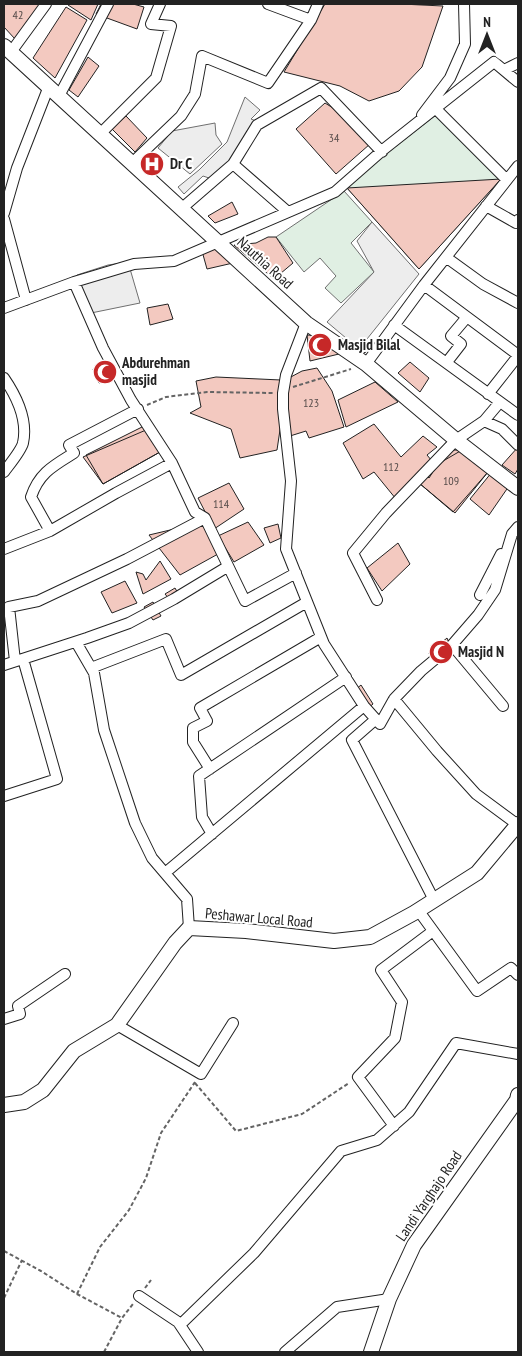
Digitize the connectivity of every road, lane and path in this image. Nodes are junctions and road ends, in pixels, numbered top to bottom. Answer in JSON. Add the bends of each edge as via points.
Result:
{"nodes":[{"id":1,"x":46,"y":4,"type":"edge"},
{"id":2,"x":108,"y":4,"type":"edge"},
{"id":3,"x":160,"y":4,"type":"edge"},
{"id":4,"x":268,"y":4,"type":"edge"},
{"id":5,"x":318,"y":4,"type":"edge"},
{"id":6,"x":464,"y":4,"type":"edge"},
{"id":7,"x":311,"y":20,"type":"junction"},
{"id":8,"x":7,"y":49,"type":"edge"},
{"id":9,"x":518,"y":63,"type":"edge"},
{"id":10,"x":504,"y":70,"type":"junction"},
{"id":11,"x":518,"y":82,"type":"edge"},
{"id":12,"x":49,"y":86,"type":"junction"},
{"id":13,"x":60,"y":96,"type":"junction"},
{"id":14,"x":436,"y":108,"type":"junction"},
{"id":15,"x":414,"y":126,"type":"junction"},
{"id":16,"x":100,"y":134,"type":"junction"},
{"id":17,"x":382,"y":152,"type":"junction"},
{"id":18,"x":132,"y":163,"type":"junction"},
{"id":19,"x":233,"y":164,"type":"junction"},
{"id":20,"x":518,"y":166,"type":"edge"},
{"id":21,"x":508,"y":180,"type":"junction"},
{"id":22,"x":486,"y":206,"type":"junction"},
{"id":23,"x":181,"y":209,"type":"junction"},
{"id":24,"x":288,"y":212,"type":"junction"},
{"id":25,"x":4,"y":213,"type":"edge"},
{"id":26,"x":4,"y":219,"type":"edge"},
{"id":27,"x":518,"y":220,"type":"edge"},
{"id":28,"x":218,"y":243,"type":"junction"},
{"id":29,"x":447,"y":258,"type":"junction"},
{"id":30,"x":74,"y":282,"type":"junction"},
{"id":31,"x":424,"y":285,"type":"junction"},
{"id":32,"x":26,"y":300,"type":"junction"},
{"id":33,"x":518,"y":302,"type":"edge"},
{"id":34,"x":4,"y":308,"type":"edge"},
{"id":35,"x":467,"y":317,"type":"junction"},
{"id":36,"x":306,"y":323,"type":"junction"},
{"id":37,"x":394,"y":324,"type":"junction"},
{"id":38,"x":518,"y":356,"type":"edge"},
{"id":39,"x":447,"y":362,"type":"junction"},
{"id":40,"x":366,"y":364,"type":"junction"},
{"id":41,"x":4,"y":378,"type":"edge"},
{"id":42,"x":284,"y":392,"type":"junction"},
{"id":43,"x":488,"y":394,"type":"junction"},
{"id":44,"x":500,"y":402,"type":"junction"},
{"id":45,"x":138,"y":409,"type":"junction"},
{"id":46,"x":518,"y":415,"type":"edge"},
{"id":47,"x":484,"y":421,"type":"junction"},
{"id":48,"x":456,"y":440,"type":"junction"},
{"id":49,"x":518,"y":445,"type":"edge"},
{"id":50,"x":172,"y":463,"type":"junction"},
{"id":51,"x":4,"y":472,"type":"edge"},
{"id":52,"x":518,"y":488,"type":"edge"},
{"id":53,"x":518,"y":517,"type":"edge"},
{"id":54,"x":205,"y":518,"type":"junction"},
{"id":55,"x":518,"y":527,"type":"edge"},
{"id":56,"x":50,"y":530,"type":"junction"},
{"id":57,"x":4,"y":549,"type":"edge"},
{"id":58,"x":227,"y":567,"type":"junction"},
{"id":59,"x":296,"y":574,"type":"junction"},
{"id":60,"x":480,"y":595,"type":"dead end"},
{"id":61,"x":377,"y":600,"type":"dead end"},
{"id":62,"x":307,"y":602,"type":"junction"},
{"id":63,"x":321,"y":638,"type":"junction"},
{"id":64,"x":76,"y":642,"type":"junction"},
{"id":65,"x":452,"y":645,"type":"junction"},
{"id":66,"x":19,"y":660,"type":"junction"},
{"id":67,"x":4,"y":665,"type":"edge"},
{"id":68,"x":91,"y":668,"type":"junction"},
{"id":69,"x":346,"y":677,"type":"junction"},
{"id":70,"x":394,"y":699,"type":"junction"},
{"id":71,"x":364,"y":706,"type":"junction"},
{"id":72,"x":503,"y":706,"type":"dead end"},
{"id":73,"x":376,"y":719,"type":"junction"},
{"id":74,"x":210,"y":769,"type":"junction"},
{"id":75,"x":4,"y":796,"type":"edge"},
{"id":76,"x":518,"y":824,"type":"edge"},
{"id":77,"x":212,"y":834,"type":"junction"},
{"id":78,"x":165,"y":873,"type":"junction"},
{"id":79,"x":434,"y":900,"type":"junction"},
{"id":80,"x":418,"y":910,"type":"junction"},
{"id":81,"x":189,"y":928,"type":"junction"},
{"id":82,"x":434,"y":931,"type":"junction"},
{"id":83,"x":65,"y":974,"type":"dead end"},
{"id":84,"x":518,"y":975,"type":"edge"},
{"id":85,"x":4,"y":1019,"type":"edge"},
{"id":86,"x":117,"y":1024,"type":"junction"},
{"id":87,"x":233,"y":1024,"type":"dead end"},
{"id":88,"x":518,"y":1054,"type":"edge"},
{"id":89,"x":358,"y":1077,"type":"junction"},
{"id":90,"x":198,"y":1079,"type":"junction"},
{"id":91,"x":518,"y":1099,"type":"edge"},
{"id":92,"x":4,"y":1105,"type":"edge"},
{"id":93,"x":394,"y":1126,"type":"junction"},
{"id":94,"x":4,"y":1250,"type":"edge"},
{"id":95,"x":22,"y":1260,"type":"junction"},
{"id":96,"x":151,"y":1280,"type":"dead end"},
{"id":97,"x":77,"y":1294,"type":"junction"},
{"id":98,"x":139,"y":1296,"type":"junction"},
{"id":99,"x":4,"y":1298,"type":"edge"},
{"id":100,"x":389,"y":1299,"type":"junction"},
{"id":101,"x":122,"y":1318,"type":"junction"},
{"id":102,"x":180,"y":1325,"type":"junction"},
{"id":103,"x":104,"y":1352,"type":"edge"},
{"id":104,"x":198,"y":1352,"type":"edge"},
{"id":105,"x":285,"y":1352,"type":"edge"},
{"id":106,"x":371,"y":1352,"type":"edge"}],
"edges":[{"from":1,"to":8,"type":"street"},
{"from":2,"to":13,"type":"street"},
{"from":3,"to":16,"type":"street","via":[[151,24],[171,26],[156,78]]},
{"from":4,"to":7,"type":"street"},
{"from":5,"to":7,"type":"street"},
{"from":6,"to":15,"type":"street","via":[[465,44],[450,78]]},
{"from":7,"to":18,"type":"street","via":[[268,83],[202,56],[195,94],[181,116]]},
{"from":8,"to":12,"type":"street","name":"Nauthia Road"},
{"from":9,"to":10,"type":"street"},
{"from":10,"to":11,"type":"street"},
{"from":10,"to":14,"type":"street","via":[[494,62]]},
{"from":12,"to":13,"type":"street","name":"Nauthia Road"},
{"from":12,"to":25,"type":"street","via":[[17,168]]},
{"from":13,"to":16,"type":"street","name":"Nauthia Road"},
{"from":14,"to":15,"type":"street"},
{"from":14,"to":21,"type":"street"},
{"from":15,"to":17,"type":"street"},
{"from":16,"to":18,"type":"street","name":"Nauthia Road"},
{"from":17,"to":19,"type":"street","via":[[321,88],[257,125]]},
{"from":17,"to":24,"type":"street","via":[[335,192]]},
{"from":18,"to":23,"type":"street","name":"Nauthia Road"},
{"from":19,"to":23,"type":"street"},
{"from":19,"to":24,"type":"street"},
{"from":20,"to":21,"type":"street"},
{"from":21,"to":22,"type":"street"},
{"from":22,"to":27,"type":"street","via":[[516,222]]},
{"from":22,"to":29,"type":"street"},
{"from":23,"to":28,"type":"street","name":"Nauthia Road"},
{"from":24,"to":28,"type":"street"},
{"from":26,"to":32,"type":"street"},
{"from":28,"to":30,"type":"street","via":[[174,261],[134,264]]},
{"from":28,"to":36,"type":"street","name":"Nauthia Road"},
{"from":29,"to":31,"type":"street"},
{"from":29,"to":33,"type":"street","via":[[483,284]]},
{"from":30,"to":32,"type":"street"},
{"from":30,"to":45,"type":"street","via":[[103,348]]},
{"from":31,"to":35,"type":"street"},
{"from":31,"to":37,"type":"street"},
{"from":32,"to":34,"type":"street"},
{"from":35,"to":38,"type":"street"},
{"from":35,"to":39,"type":"street","via":[[451,336],[461,344]]},
{"from":36,"to":40,"type":"street","name":"Nauthia Road"},
{"from":36,"to":42,"type":"street","via":[[286,375]]},
{"from":37,"to":39,"type":"street"},
{"from":37,"to":40,"type":"street"},
{"from":38,"to":43,"type":"street"},
{"from":39,"to":43,"type":"street"},
{"from":40,"to":42,"type":"path"},
{"from":40,"to":48,"type":"street","name":"Nauthia Road"},
{"from":41,"to":51,"type":"street","via":[[23,416],[23,444]]},
{"from":42,"to":45,"type":"path","via":[[207,392],[166,397]]},
{"from":42,"to":59,"type":"street","via":[[291,481],[286,549]]},
{"from":43,"to":44,"type":"street"},
{"from":44,"to":46,"type":"street"},
{"from":44,"to":47,"type":"street"},
{"from":45,"to":50,"type":"street"},
{"from":45,"to":56,"type":"street","via":[[69,444],[74,453],[50,468],[35,484],[31,498]]},
{"from":47,"to":48,"type":"street"},
{"from":47,"to":49,"type":"street","via":[[502,429]]},
{"from":48,"to":52,"type":"street","name":"Nauthia Road"},
{"from":48,"to":61,"type":"street","via":[[353,553]]},
{"from":50,"to":54,"type":"street","via":[[195,512]]},
{"from":50,"to":56,"type":"street"},
{"from":53,"to":60,"type":"street"},
{"from":54,"to":58,"type":"street"},
{"from":54,"to":66,"type":"street","via":[[38,601],[9,607]]},
{"from":55,"to":65,"type":"street","via":[[512,534],[495,590]]},
{"from":56,"to":57,"type":"street"},
{"from":58,"to":59,"type":"street","via":[[245,601]]},
{"from":58,"to":64,"type":"street","via":[[129,622]]},
{"from":59,"to":62,"type":"street"},
{"from":62,"to":63,"type":"street"},
{"from":62,"to":68,"type":"street","via":[[181,676],[166,639]]},
{"from":63,"to":69,"type":"street"},
{"from":63,"to":74,"type":"street","via":[[200,708],[207,721],[193,728],[193,742]]},
{"from":64,"to":66,"type":"street"},
{"from":64,"to":68,"type":"street"},
{"from":65,"to":70,"type":"street"},
{"from":65,"to":72,"type":"street"},
{"from":66,"to":67,"type":"street"},
{"from":66,"to":75,"type":"street","via":[[57,779]]},
{"from":68,"to":78,"type":"street","via":[[104,730],[135,823],[152,858]]},
{"from":69,"to":71,"type":"street"},
{"from":69,"to":74,"type":"street"},
{"from":70,"to":73,"type":"street","via":[[380,724]]},
{"from":70,"to":76,"type":"street","via":[[476,794]]},
{"from":71,"to":73,"type":"street"},
{"from":71,"to":77,"type":"street"},
{"from":73,"to":79,"type":"street","via":[[352,740]]},
{"from":74,"to":77,"type":"street","via":[[199,776],[202,817]]},
{"from":76,"to":79,"type":"street","name":"Peshawar Local Road","via":[[477,872]]},
{"from":77,"to":78,"type":"street"},
{"from":78,"to":81,"type":"street","via":[[187,899]]},
{"from":79,"to":80,"type":"street","name":"Peshawar Local Road"},
{"from":80,"to":81,"type":"street","name":"Peshawar Local Road","via":[[370,937],[334,941]]},
{"from":80,"to":82,"type":"street"},
{"from":81,"to":86,"type":"street","name":"Peshawar Local Road"},
{"from":82,"to":84,"type":"street","via":[[477,991],[511,968]]},
{"from":82,"to":89,"type":"street","via":[[381,970],[402,1002],[395,1038]]},
{"from":83,"to":85,"type":"street","via":[[18,1006],[20,1014]]},
{"from":86,"to":90,"type":"street"},
{"from":86,"to":92,"type":"street","name":"Peshawar Local Road","via":[[74,1051],[43,1090],[24,1102]]},
{"from":87,"to":90,"type":"street"},
{"from":88,"to":93,"type":"street","via":[[456,1043],[409,1112]]},
{"from":89,"to":90,"type":"path","via":[[302,1114],[236,1131]]},
{"from":89,"to":93,"type":"street"},
{"from":90,"to":97,"type":"path","via":[[161,1133],[146,1178],[129,1210],[100,1247]]},
{"from":91,"to":100,"type":"street","name":"Landi Yarghajo Road","via":[[414,1245]]},
{"from":93,"to":102,"type":"street","via":[[377,1140],[341,1151],[254,1253]]},
{"from":94,"to":95,"type":"path"},
{"from":95,"to":97,"type":"path"},
{"from":95,"to":99,"type":"path"},
{"from":96,"to":98,"type":"path"},
{"from":97,"to":101,"type":"path"},
{"from":98,"to":101,"type":"path"},
{"from":98,"to":102,"type":"street"},
{"from":100,"to":105,"type":"street","via":[[337,1307]]},
{"from":100,"to":106,"type":"street","name":"Landi Yarghajo Road"},
{"from":101,"to":103,"type":"path"},
{"from":102,"to":104,"type":"street"}]}
